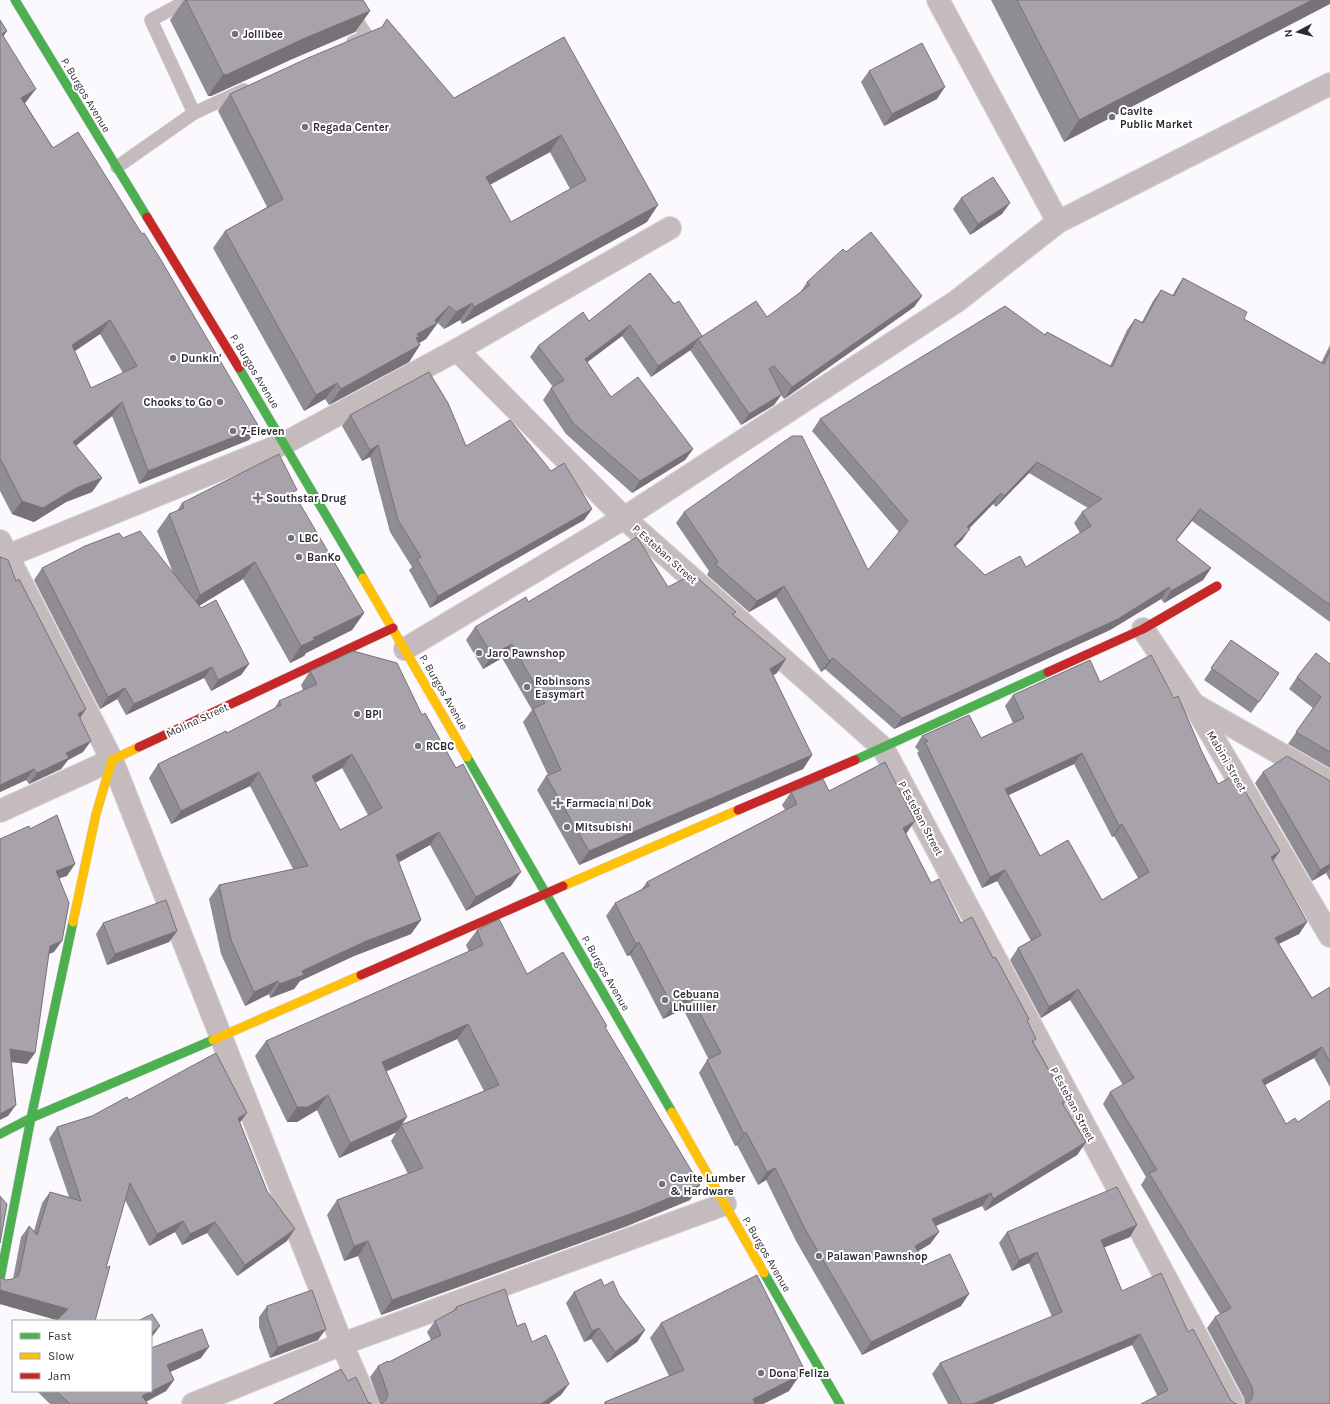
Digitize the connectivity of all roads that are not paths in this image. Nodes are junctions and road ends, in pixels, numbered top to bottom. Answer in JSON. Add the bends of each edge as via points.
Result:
{"nodes":[{"id":1,"x":15,"y":0,"type":"edge"},
{"id":2,"x":188,"y":0,"type":"edge"},
{"id":3,"x":344,"y":0,"type":"edge"},
{"id":4,"x":938,"y":0,"type":"edge"},
{"id":5,"x":344,"y":45,"type":"edge"},
{"id":6,"x":258,"y":83,"type":"edge"},
{"id":7,"x":1330,"y":84,"type":"edge"},
{"id":8,"x":194,"y":112,"type":"junction"},
{"id":9,"x":117,"y":167,"type":"junction"},
{"id":10,"x":1058,"y":222,"type":"junction"},
{"id":11,"x":670,"y":228,"type":"dead end"},
{"id":12,"x":457,"y":350,"type":"junction"},
{"id":13,"x":284,"y":443,"type":"junction"},
{"id":14,"x":624,"y":518,"type":"junction"},
{"id":15,"x":3,"y":552,"type":"edge"},
{"id":16,"x":1217,"y":586,"type":"dead end"},
{"id":17,"x":393,"y":628,"type":"junction"},
{"id":18,"x":1143,"y":629,"type":"junction"},
{"id":19,"x":405,"y":649,"type":"junction"},
{"id":20,"x":1194,"y":705,"type":"junction"},
{"id":21,"x":883,"y":748,"type":"junction"},
{"id":22,"x":112,"y":760,"type":"junction"},
{"id":23,"x":1330,"y":782,"type":"edge"},
{"id":24,"x":0,"y":811,"type":"edge"},
{"id":25,"x":546,"y":893,"type":"junction"},
{"id":26,"x":1330,"y":936,"type":"edge"},
{"id":27,"x":221,"y":1037,"type":"junction"},
{"id":28,"x":31,"y":1118,"type":"junction"},
{"id":29,"x":0,"y":1134,"type":"edge"},
{"id":30,"x":725,"y":1204,"type":"junction"},
{"id":31,"x":0,"y":1279,"type":"edge"},
{"id":32,"x":342,"y":1344,"type":"junction"},
{"id":33,"x":193,"y":1404,"type":"edge"},
{"id":34,"x":368,"y":1404,"type":"edge"},
{"id":35,"x":840,"y":1404,"type":"edge"},
{"id":36,"x":1233,"y":1404,"type":"edge"}],
"edges":[{"from":1,"to":9,"type":"street","name":"P. Burgos Avenue"},
{"from":2,"to":8,"type":"lane","via":[[151,20]]},
{"from":3,"to":5,"type":"lane","via":[[367,36]]},
{"from":4,"to":10,"type":"street"},
{"from":6,"to":8,"type":"lane"},
{"from":7,"to":10,"type":"street"},
{"from":8,"to":9,"type":"lane"},
{"from":9,"to":13,"type":"street","name":"P. Burgos Avenue"},
{"from":10,"to":14,"type":"street","via":[[957,301]]},
{"from":11,"to":12,"type":"street"},
{"from":12,"to":13,"type":"street"},
{"from":12,"to":14,"type":"street","name":"P Esteban Street"},
{"from":13,"to":15,"type":"street"},
{"from":13,"to":17,"type":"street","name":"P. Burgos Avenue"},
{"from":14,"to":19,"type":"street"},
{"from":14,"to":21,"type":"street","name":"P Esteban Street"},
{"from":15,"to":22,"type":"street"},
{"from":16,"to":18,"type":"street"},
{"from":17,"to":19,"type":"street","name":"P. Burgos Avenue"},
{"from":17,"to":22,"type":"street","name":"Molina Street"},
{"from":18,"to":20,"type":"street","name":"Mabini Street"},
{"from":18,"to":21,"type":"street"},
{"from":19,"to":25,"type":"street","name":"P. Burgos Avenue"},
{"from":20,"to":23,"type":"street"},
{"from":20,"to":26,"type":"street","name":"Mabini Street"},
{"from":21,"to":25,"type":"street"},
{"from":21,"to":36,"type":"street","name":"P Esteban Street"},
{"from":22,"to":24,"type":"street","name":"Molina Street"},
{"from":22,"to":27,"type":"street"},
{"from":22,"to":28,"type":"street","via":[[96,814]]},
{"from":25,"to":27,"type":"street"},
{"from":25,"to":30,"type":"street","name":"P. Burgos Avenue"},
{"from":27,"to":28,"type":"street"},
{"from":27,"to":32,"type":"street"},
{"from":28,"to":29,"type":"street"},
{"from":28,"to":31,"type":"street"},
{"from":30,"to":32,"type":"street"},
{"from":30,"to":35,"type":"street","name":"P. Burgos Avenue"},
{"from":32,"to":33,"type":"street"},
{"from":32,"to":34,"type":"street"}]}
